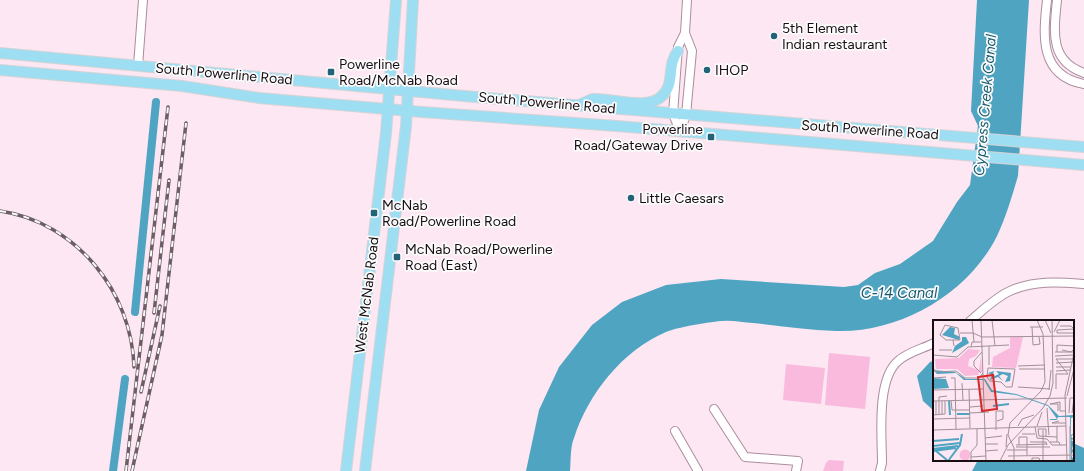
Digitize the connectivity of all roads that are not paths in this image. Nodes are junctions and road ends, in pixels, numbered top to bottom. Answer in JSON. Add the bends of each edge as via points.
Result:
{"nodes":[{"id":1,"x":143,"y":0,"type":"edge"},
{"id":2,"x":396,"y":0,"type":"edge"},
{"id":3,"x":413,"y":0,"type":"edge"},
{"id":4,"x":687,"y":0,"type":"edge"},
{"id":5,"x":1048,"y":0,"type":"edge"},
{"id":6,"x":1057,"y":0,"type":"edge"},
{"id":7,"x":685,"y":33,"type":"junction"},
{"id":8,"x":678,"y":51,"type":"junction"},
{"id":9,"x":0,"y":53,"type":"edge"},
{"id":10,"x":138,"y":66,"type":"junction"},
{"id":11,"x":0,"y":70,"type":"edge"},
{"id":12,"x":1084,"y":73,"type":"edge"},
{"id":13,"x":1084,"y":84,"type":"edge"},
{"id":14,"x":389,"y":89,"type":"junction"},
{"id":15,"x":407,"y":90,"type":"junction"},
{"id":16,"x":578,"y":105,"type":"junction"},
{"id":17,"x":388,"y":109,"type":"junction"},
{"id":18,"x":407,"y":111,"type":"junction"},
{"id":19,"x":673,"y":114,"type":"junction"},
{"id":20,"x":686,"y":115,"type":"junction"},
{"id":21,"x":680,"y":131,"type":"junction"},
{"id":22,"x":1084,"y":148,"type":"edge"},
{"id":23,"x":1084,"y":165,"type":"edge"},
{"id":24,"x":1084,"y":284,"type":"edge"},
{"id":25,"x":971,"y":320,"type":"edge"},
{"id":26,"x":933,"y":343,"type":"edge"},
{"id":27,"x":714,"y":409,"type":"dead end"},
{"id":28,"x":675,"y":431,"type":"dead end"},
{"id":29,"x":346,"y":471,"type":"edge"},
{"id":30,"x":365,"y":471,"type":"edge"},
{"id":31,"x":698,"y":471,"type":"edge"},
{"id":32,"x":796,"y":471,"type":"edge"},
{"id":33,"x":880,"y":471,"type":"edge"}],
"edges":[{"from":1,"to":10,"type":"street"},
{"from":2,"to":14,"type":"main road","name":"West McNab Road"},
{"from":3,"to":15,"type":"main road","name":"West McNab Road"},
{"from":4,"to":7,"type":"street"},
{"from":5,"to":13,"type":"street","via":[[1044,34],[1051,64],[1066,78]]},
{"from":6,"to":12,"type":"street","via":[[1055,40],[1059,54],[1073,69]]},
{"from":7,"to":8,"type":"street"},
{"from":7,"to":20,"type":"street","via":[[692,51]]},
{"from":8,"to":16,"type":"main road","via":[[672,58],[669,84],[659,99],[645,103],[592,99]]},
{"from":8,"to":19,"type":"street"},
{"from":9,"to":10,"type":"main road","name":"South Powerline Road"},
{"from":10,"to":14,"type":"main road","name":"South Powerline Road"},
{"from":11,"to":17,"type":"main road","name":"South Powerline Road","via":[[182,86],[258,98]]},
{"from":14,"to":15,"type":"main road","name":"South Powerline Road"},
{"from":14,"to":17,"type":"main road","name":"West McNab Road"},
{"from":15,"to":16,"type":"main road","name":"South Powerline Road"},
{"from":15,"to":18,"type":"main road","name":"West McNab Road"},
{"from":16,"to":19,"type":"main road","name":"South Powerline Road"},
{"from":17,"to":18,"type":"main road","name":"South Powerline Road"},
{"from":17,"to":29,"type":"main road","name":"West McNab Road"},
{"from":18,"to":21,"type":"main road","name":"South Powerline Road"},
{"from":18,"to":30,"type":"main road","name":"West McNab Road"},
{"from":19,"to":20,"type":"main road","name":"South Powerline Road"},
{"from":19,"to":21,"type":"street"},
{"from":20,"to":21,"type":"street"},
{"from":20,"to":22,"type":"main road","name":"South Powerline Road"},
{"from":21,"to":23,"type":"main road","name":"South Powerline Road"},
{"from":24,"to":25,"type":"street","via":[[1032,283],[1009,291]]},
{"from":26,"to":33,"type":"street","via":[[906,355],[890,372],[882,404]]},
{"from":27,"to":32,"type":"street","via":[[745,457],[798,461]]},
{"from":28,"to":31,"type":"street"}]}
